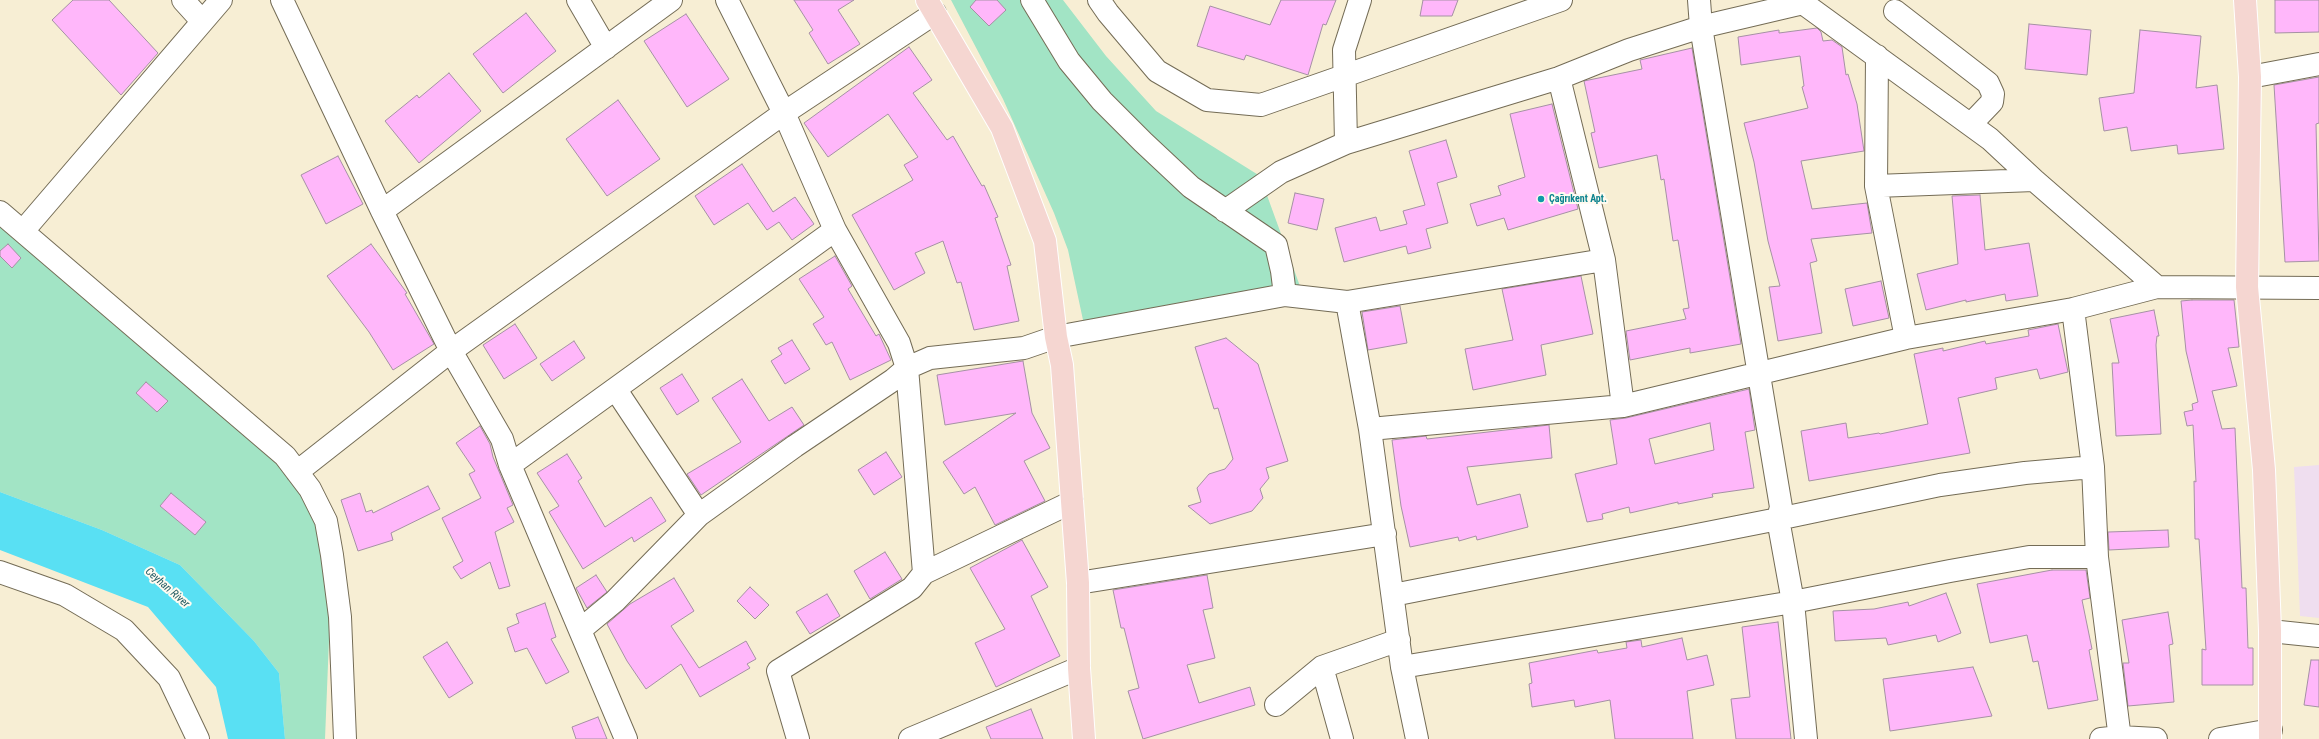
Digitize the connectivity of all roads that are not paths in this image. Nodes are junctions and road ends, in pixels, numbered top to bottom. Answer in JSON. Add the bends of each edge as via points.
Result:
{"nodes":[{"id":1,"x":183,"y":0,"type":"edge"},
{"id":2,"x":221,"y":0,"type":"edge"},
{"id":3,"x":282,"y":0,"type":"edge"},
{"id":4,"x":578,"y":0,"type":"edge"},
{"id":5,"x":671,"y":0,"type":"edge"},
{"id":6,"x":727,"y":0,"type":"edge"},
{"id":7,"x":1032,"y":0,"type":"edge"},
{"id":8,"x":1099,"y":0,"type":"edge"},
{"id":9,"x":1360,"y":0,"type":"edge"},
{"id":10,"x":1699,"y":0,"type":"edge"},
{"id":11,"x":2245,"y":0,"type":"edge"},
{"id":12,"x":1551,"y":2,"type":"edge"},
{"id":13,"x":931,"y":6,"type":"edge"},
{"id":14,"x":1895,"y":11,"type":"dead end"},
{"id":15,"x":202,"y":21,"type":"junction"},
{"id":16,"x":1701,"y":27,"type":"junction"},
{"id":17,"x":606,"y":48,"type":"junction"},
{"id":18,"x":1876,"y":56,"type":"junction"},
{"id":19,"x":2319,"y":64,"type":"edge"},
{"id":20,"x":2250,"y":77,"type":"junction"},
{"id":21,"x":1344,"y":78,"type":"junction"},
{"id":22,"x":1559,"y":78,"type":"junction"},
{"id":23,"x":784,"y":113,"type":"junction"},
{"id":24,"x":1971,"y":124,"type":"junction"},
{"id":25,"x":1346,"y":143,"type":"junction"},
{"id":26,"x":2034,"y":180,"type":"junction"},
{"id":27,"x":1876,"y":186,"type":"junction"},
{"id":28,"x":382,"y":211,"type":"junction"},
{"id":29,"x":1225,"y":211,"type":"junction"},
{"id":30,"x":0,"y":212,"type":"edge"},
{"id":31,"x":835,"y":230,"type":"junction"},
{"id":32,"x":23,"y":231,"type":"junction"},
{"id":33,"x":1604,"y":260,"type":"junction"},
{"id":34,"x":2156,"y":287,"type":"junction"},
{"id":35,"x":2248,"y":287,"type":"junction"},
{"id":36,"x":2319,"y":288,"type":"edge"},
{"id":37,"x":1285,"y":295,"type":"junction"},
{"id":38,"x":1347,"y":302,"type":"junction"},
{"id":39,"x":2074,"y":309,"type":"junction"},
{"id":40,"x":1056,"y":337,"type":"junction"},
{"id":41,"x":1906,"y":338,"type":"junction"},
{"id":42,"x":451,"y":351,"type":"junction"},
{"id":43,"x":907,"y":368,"type":"junction"},
{"id":44,"x":1759,"y":374,"type":"junction"},
{"id":45,"x":616,"y":390,"type":"junction"},
{"id":46,"x":1623,"y":406,"type":"junction"},
{"id":47,"x":1370,"y":429,"type":"junction"},
{"id":48,"x":510,"y":465,"type":"junction"},
{"id":49,"x":2093,"y":467,"type":"junction"},
{"id":50,"x":297,"y":472,"type":"junction"},
{"id":51,"x":1072,"y":502,"type":"junction"},
{"id":52,"x":699,"y":516,"type":"junction"},
{"id":53,"x":1778,"y":519,"type":"junction"},
{"id":54,"x":1385,"y":534,"type":"junction"},
{"id":55,"x":2097,"y":557,"type":"junction"},
{"id":56,"x":0,"y":572,"type":"edge"},
{"id":57,"x":924,"y":573,"type":"junction"},
{"id":58,"x":1078,"y":583,"type":"junction"},
{"id":59,"x":1393,"y":595,"type":"junction"},
{"id":60,"x":1793,"y":602,"type":"junction"},
{"id":61,"x":580,"y":630,"type":"junction"},
{"id":62,"x":2270,"y":631,"type":"junction"},
{"id":63,"x":2319,"y":636,"type":"edge"},
{"id":64,"x":1399,"y":640,"type":"junction"},
{"id":65,"x":1322,"y":667,"type":"junction"},
{"id":66,"x":1402,"y":667,"type":"junction"},
{"id":67,"x":1079,"y":668,"type":"junction"},
{"id":68,"x":1276,"y":705,"type":"dead end"},
{"id":69,"x":2271,"y":735,"type":"edge"},
{"id":70,"x":2114,"y":738,"type":"edge"},
{"id":71,"x":198,"y":739,"type":"edge"},
{"id":72,"x":345,"y":739,"type":"edge"},
{"id":73,"x":626,"y":739,"type":"edge"},
{"id":74,"x":798,"y":739,"type":"edge"},
{"id":75,"x":910,"y":739,"type":"edge"},
{"id":76,"x":1084,"y":739,"type":"edge"},
{"id":77,"x":1342,"y":739,"type":"edge"},
{"id":78,"x":1417,"y":739,"type":"edge"},
{"id":79,"x":1806,"y":739,"type":"edge"},
{"id":80,"x":2156,"y":739,"type":"edge"},
{"id":81,"x":2220,"y":739,"type":"edge"}],
"edges":[{"from":1,"to":15,"type":"street"},
{"from":2,"to":15,"type":"street"},
{"from":3,"to":28,"type":"street"},
{"from":4,"to":17,"type":"street"},
{"from":5,"to":17,"type":"street"},
{"from":6,"to":23,"type":"street"},
{"from":7,"to":29,"type":"street","via":[[1069,61],[1102,101],[1191,187]]},
{"from":8,"to":21,"type":"street","via":[[1157,71],[1207,100],[1261,105]]},
{"from":9,"to":21,"type":"street","via":[[1344,50]]},
{"from":10,"to":16,"type":"street"},
{"from":11,"to":20,"type":"main road"},
{"from":12,"to":21,"type":"street"},
{"from":13,"to":23,"type":"street"},
{"from":13,"to":40,"type":"main road","via":[[1002,128],[1032,206],[1045,241]]},
{"from":14,"to":24,"type":"street","via":[[1988,84],[1994,94],[1992,102]]},
{"from":15,"to":32,"type":"street"},
{"from":16,"to":18,"type":"street","via":[[1803,3]]},
{"from":16,"to":22,"type":"street","via":[[1629,50]]},
{"from":16,"to":44,"type":"street"},
{"from":17,"to":28,"type":"street"},
{"from":18,"to":24,"type":"street"},
{"from":18,"to":27,"type":"street"},
{"from":19,"to":20,"type":"street"},
{"from":20,"to":35,"type":"main road"},
{"from":21,"to":25,"type":"street"},
{"from":22,"to":25,"type":"street"},
{"from":22,"to":33,"type":"street"},
{"from":23,"to":31,"type":"street"},
{"from":23,"to":42,"type":"street"},
{"from":24,"to":26,"type":"street"},
{"from":25,"to":29,"type":"street","via":[[1281,172]]},
{"from":26,"to":27,"type":"street"},
{"from":26,"to":34,"type":"street"},
{"from":27,"to":41,"type":"street"},
{"from":28,"to":42,"type":"street"},
{"from":29,"to":37,"type":"street","via":[[1276,245]]},
{"from":30,"to":32,"type":"street"},
{"from":31,"to":43,"type":"street","via":[[899,343]]},
{"from":31,"to":45,"type":"street"},
{"from":32,"to":50,"type":"street","via":[[244,419],[285,456]]},
{"from":33,"to":38,"type":"street"},
{"from":33,"to":46,"type":"street"},
{"from":34,"to":35,"type":"street"},
{"from":34,"to":39,"type":"street"},
{"from":35,"to":36,"type":"street"},
{"from":35,"to":62,"type":"main road","via":[[2264,470]]},
{"from":37,"to":38,"type":"street"},
{"from":37,"to":40,"type":"street"},
{"from":38,"to":47,"type":"street"},
{"from":39,"to":41,"type":"street"},
{"from":39,"to":49,"type":"street"},
{"from":40,"to":43,"type":"street","via":[[1024,348],[930,358]]},
{"from":40,"to":51,"type":"main road","via":[[1062,365]]},
{"from":41,"to":44,"type":"street"},
{"from":42,"to":48,"type":"street","via":[[496,428]]},
{"from":42,"to":50,"type":"street"},
{"from":43,"to":52,"type":"street"},
{"from":43,"to":57,"type":"street"},
{"from":44,"to":46,"type":"street"},
{"from":44,"to":53,"type":"street","via":[[1781,507]]},
{"from":45,"to":48,"type":"street"},
{"from":45,"to":52,"type":"street"},
{"from":46,"to":47,"type":"street"},
{"from":47,"to":54,"type":"street"},
{"from":48,"to":61,"type":"street"},
{"from":49,"to":53,"type":"street","via":[[1940,485]]},
{"from":49,"to":55,"type":"street"},
{"from":50,"to":72,"type":"street","via":[[310,489],[326,522],[332,555],[340,617]]},
{"from":51,"to":57,"type":"street"},
{"from":51,"to":58,"type":"main road"},
{"from":52,"to":61,"type":"street","via":[[615,601]]},
{"from":53,"to":59,"type":"street"},
{"from":53,"to":60,"type":"street"},
{"from":54,"to":58,"type":"street"},
{"from":54,"to":59,"type":"street"},
{"from":55,"to":60,"type":"street","via":[[2030,557]]},
{"from":55,"to":70,"type":"street"},
{"from":56,"to":71,"type":"street","via":[[65,595],[124,630],[169,678]]},
{"from":57,"to":74,"type":"street","via":[[912,588],[778,671]]},
{"from":58,"to":67,"type":"main road"},
{"from":59,"to":64,"type":"street"},
{"from":60,"to":66,"type":"street"},
{"from":60,"to":79,"type":"street"},
{"from":61,"to":73,"type":"street"},
{"from":62,"to":63,"type":"street"},
{"from":62,"to":69,"type":"main road"},
{"from":64,"to":65,"type":"street"},
{"from":64,"to":66,"type":"street"},
{"from":65,"to":68,"type":"street"},
{"from":65,"to":77,"type":"street"},
{"from":66,"to":78,"type":"street"},
{"from":67,"to":75,"type":"street"},
{"from":67,"to":76,"type":"main road"},
{"from":69,"to":81,"type":"street"},
{"from":70,"to":80,"type":"street"}]}
